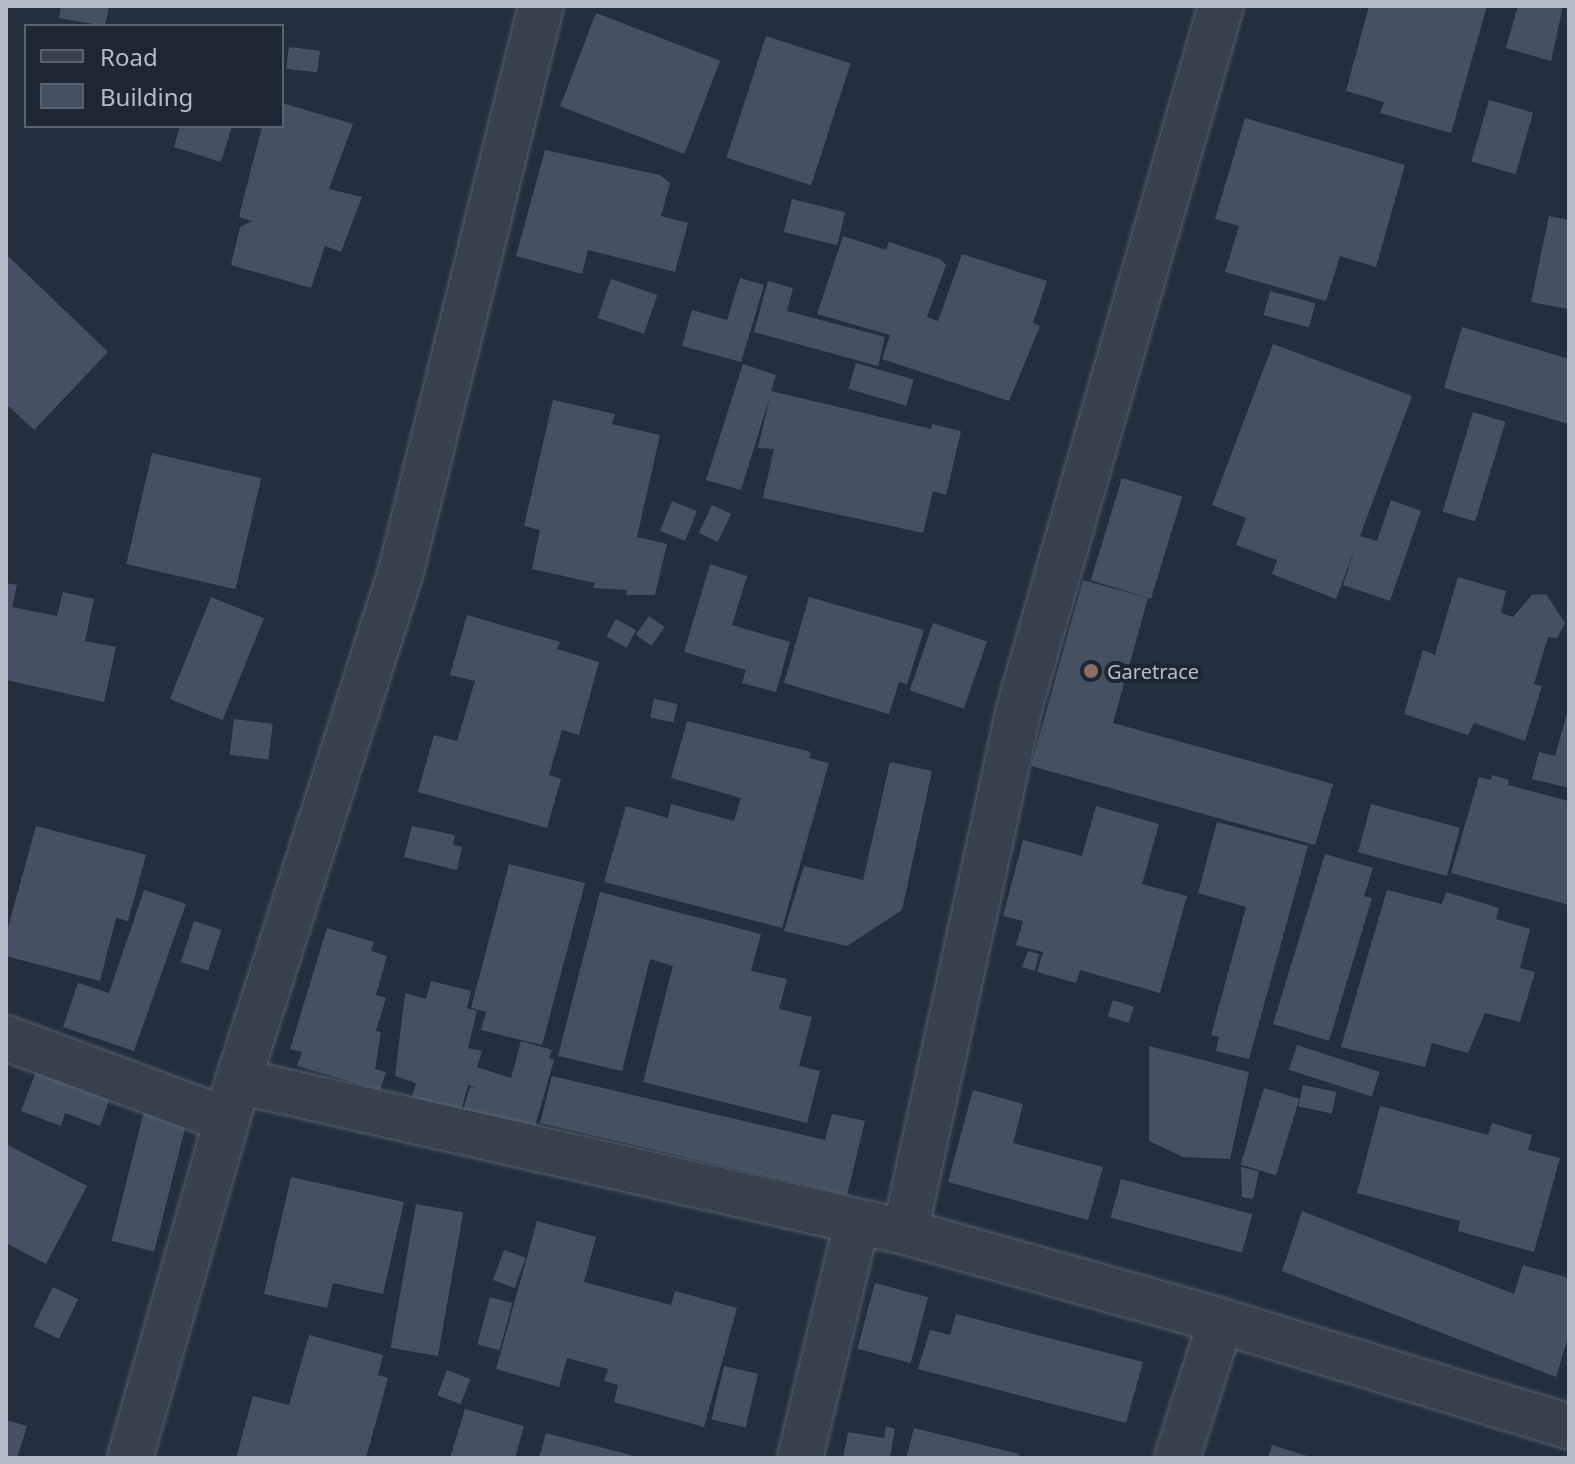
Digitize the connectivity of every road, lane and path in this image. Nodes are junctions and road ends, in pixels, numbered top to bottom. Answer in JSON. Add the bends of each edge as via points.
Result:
{"nodes":[{"id":1,"x":541,"y":6,"type":"edge"},
{"id":2,"x":1221,"y":6,"type":"edge"},
{"id":3,"x":6,"y":1038,"type":"edge"},
{"id":4,"x":233,"y":1100,"type":"junction"},
{"id":5,"x":857,"y":1222,"type":"junction"},
{"id":6,"x":905,"y":1232,"type":"junction"},
{"id":7,"x":1221,"y":1321,"type":"junction"},
{"id":8,"x":1569,"y":1427,"type":"edge"},
{"id":9,"x":130,"y":1458,"type":"edge"},
{"id":10,"x":800,"y":1458,"type":"edge"},
{"id":11,"x":1177,"y":1458,"type":"edge"}],
"edges":[{"from":1,"to":4,"type":"street","via":[[401,571]]},
{"from":2,"to":6,"type":"street","via":[[1019,709]]},
{"from":3,"to":4,"type":"street"},
{"from":4,"to":5,"type":"street"},
{"from":4,"to":9,"type":"street"},
{"from":5,"to":6,"type":"street"},
{"from":5,"to":10,"type":"street"},
{"from":6,"to":7,"type":"street"},
{"from":7,"to":8,"type":"street"},
{"from":7,"to":11,"type":"street"}]}
